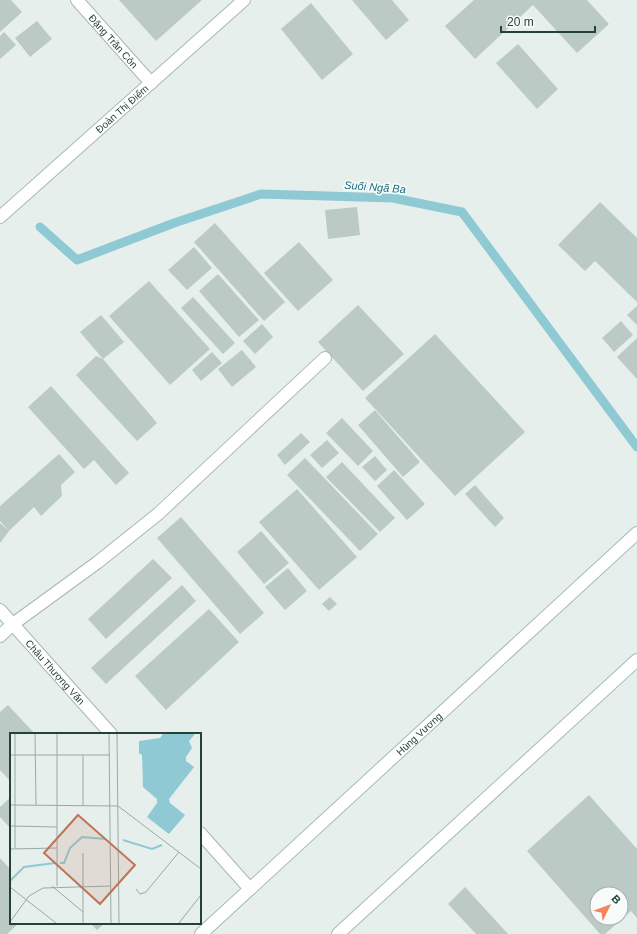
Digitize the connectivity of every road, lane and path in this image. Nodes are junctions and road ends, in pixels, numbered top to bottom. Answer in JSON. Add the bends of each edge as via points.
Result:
{"nodes":[{"id":1,"x":77,"y":0,"type":"edge"},
{"id":2,"x":244,"y":0,"type":"edge"},
{"id":3,"x":151,"y":83,"type":"junction"},
{"id":4,"x":0,"y":217,"type":"edge"},
{"id":5,"x":325,"y":358,"type":"dead end"},
{"id":6,"x":637,"y":533,"type":"edge"},
{"id":7,"x":0,"y":610,"type":"edge"},
{"id":8,"x":13,"y":624,"type":"junction"},
{"id":9,"x":0,"y":636,"type":"edge"},
{"id":10,"x":637,"y":660,"type":"edge"},
{"id":11,"x":110,"y":733,"type":"edge"},
{"id":12,"x":201,"y":834,"type":"edge"},
{"id":13,"x":250,"y":889,"type":"junction"},
{"id":14,"x":201,"y":934,"type":"edge"},
{"id":15,"x":338,"y":934,"type":"edge"}],
"edges":[{"from":1,"to":3,"type":"street","name":"Đặng Trần Côn"},
{"from":2,"to":3,"type":"street","name":"Đoàn Thị Điểm"},
{"from":3,"to":4,"type":"street","name":"Đoàn Thị Điểm"},
{"from":5,"to":8,"type":"street","via":[[158,514]]},
{"from":6,"to":13,"type":"street","name":"Hùng Vương"},
{"from":7,"to":8,"type":"street","name":"Châu Thượng Văn"},
{"from":8,"to":9,"type":"street"},
{"from":8,"to":11,"type":"street","name":"Châu Thượng Văn"},
{"from":10,"to":15,"type":"street"},
{"from":12,"to":13,"type":"street"},
{"from":13,"to":14,"type":"street","name":"Hùng Vương"}]}
